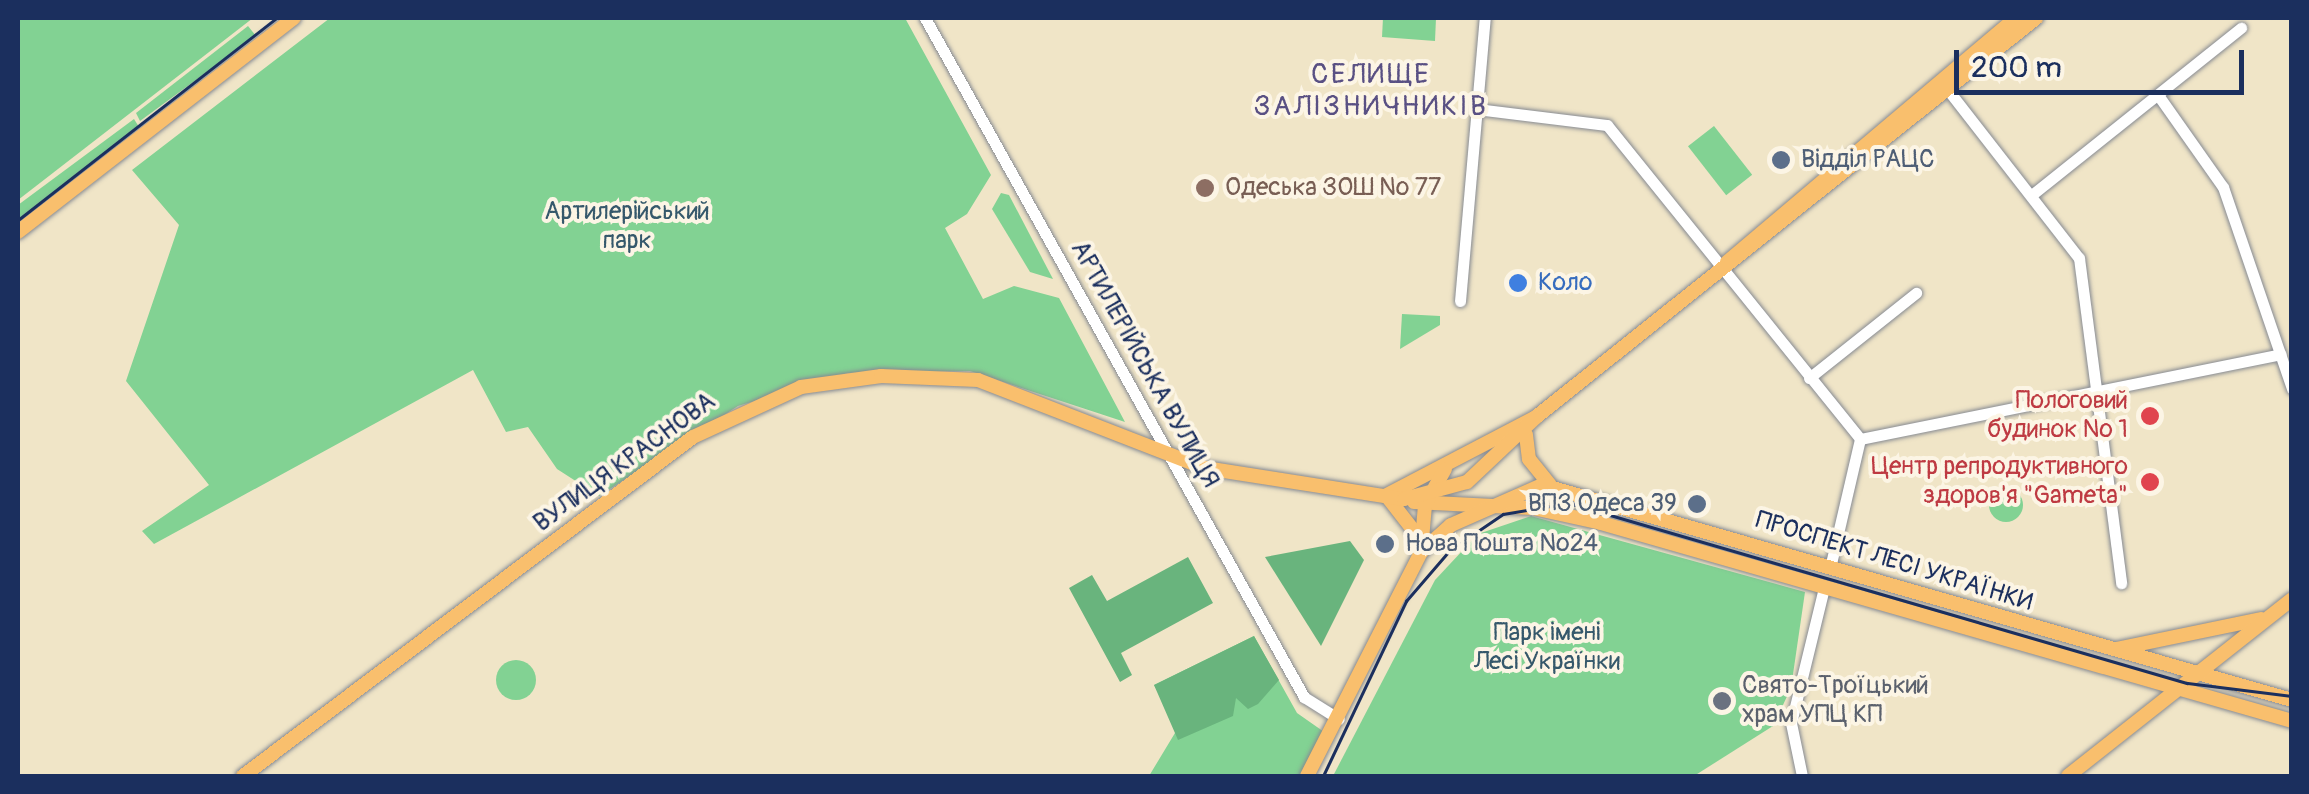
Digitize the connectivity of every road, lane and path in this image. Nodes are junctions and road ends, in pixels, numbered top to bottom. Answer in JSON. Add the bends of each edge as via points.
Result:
{"nodes":[{"id":1,"x":294,"y":18,"type":"edge"},
{"id":2,"x":925,"y":18,"type":"edge"},
{"id":3,"x":1486,"y":18,"type":"edge"},
{"id":4,"x":2016,"y":18,"type":"edge"},
{"id":5,"x":2036,"y":18,"type":"edge"},
{"id":6,"x":2241,"y":28,"type":"dead end"},
{"id":7,"x":1948,"y":90,"type":"junction"},
{"id":8,"x":2158,"y":94,"type":"junction"},
{"id":9,"x":1476,"y":108,"type":"junction"},
{"id":10,"x":2034,"y":192,"type":"junction"},
{"id":11,"x":18,"y":232,"type":"edge"},
{"id":12,"x":1724,"y":266,"type":"junction"},
{"id":13,"x":1916,"y":293,"type":"dead end"},
{"id":14,"x":1460,"y":300,"type":"dead end"},
{"id":15,"x":2281,"y":354,"type":"junction"},
{"id":16,"x":1809,"y":378,"type":"junction"},
{"id":17,"x":2095,"y":388,"type":"junction"},
{"id":18,"x":2292,"y":389,"type":"edge"},
{"id":19,"x":1536,"y":417,"type":"junction"},
{"id":20,"x":1526,"y":435,"type":"junction"},
{"id":21,"x":1860,"y":439,"type":"junction"},
{"id":22,"x":1169,"y":457,"type":"junction"},
{"id":23,"x":1445,"y":468,"type":"junction"},
{"id":24,"x":1550,"y":485,"type":"junction"},
{"id":25,"x":1384,"y":496,"type":"junction"},
{"id":26,"x":1404,"y":499,"type":"joint"},
{"id":27,"x":1426,"y":501,"type":"junction"},
{"id":28,"x":1486,"y":508,"type":"junction"},
{"id":29,"x":1552,"y":511,"type":"junction"},
{"id":30,"x":1421,"y":548,"type":"junction"},
{"id":31,"x":1830,"y":568,"type":"junction"},
{"id":32,"x":2121,"y":582,"type":"dead end"},
{"id":33,"x":1823,"y":592,"type":"junction"},
{"id":34,"x":2292,"y":600,"type":"edge"},
{"id":35,"x":2267,"y":618,"type":"junction"},
{"id":36,"x":2113,"y":650,"type":"junction"},
{"id":37,"x":2194,"y":675,"type":"junction"},
{"id":38,"x":2177,"y":692,"type":"junction"},
{"id":39,"x":2292,"y":700,"type":"edge"},
{"id":40,"x":1339,"y":719,"type":"junction"},
{"id":41,"x":2292,"y":721,"type":"edge"},
{"id":42,"x":243,"y":776,"type":"edge"},
{"id":43,"x":1307,"y":776,"type":"edge"},
{"id":44,"x":1802,"y":776,"type":"edge"},
{"id":45,"x":2068,"y":776,"type":"edge"}],
"edges":[{"from":1,"to":11,"type":"main road"},
{"from":2,"to":22,"type":"street","name":"АРТИЛЕРІЙСЬКА ВУЛИЦЯ"},
{"from":3,"to":9,"type":"street"},
{"from":4,"to":12,"type":"main road","via":[[1738,243]]},
{"from":5,"to":7,"type":"main road"},
{"from":6,"to":8,"type":"street"},
{"from":7,"to":10,"type":"street"},
{"from":7,"to":12,"type":"main road"},
{"from":8,"to":10,"type":"street"},
{"from":8,"to":15,"type":"street","via":[[2223,186]]},
{"from":9,"to":12,"type":"street","via":[[1607,124]]},
{"from":9,"to":14,"type":"street"},
{"from":10,"to":17,"type":"street","via":[[2079,258]]},
{"from":12,"to":16,"type":"street"},
{"from":12,"to":19,"type":"main road"},
{"from":13,"to":16,"type":"street"},
{"from":15,"to":17,"type":"street"},
{"from":15,"to":18,"type":"street"},
{"from":16,"to":21,"type":"street"},
{"from":17,"to":21,"type":"street"},
{"from":17,"to":32,"type":"street"},
{"from":19,"to":20,"type":"main road"},
{"from":19,"to":23,"type":"main road"},
{"from":20,"to":24,"type":"main road","via":[[1529,459]]},
{"from":20,"to":27,"type":"main road","via":[[1467,482]]},
{"from":21,"to":31,"type":"street"},
{"from":22,"to":25,"type":"main road","name":"ВУЛИЦЯ КРАСНОВА"},
{"from":22,"to":40,"type":"street","name":"АРТИЛЕРІЙСЬКА ВУЛИЦЯ","via":[[1304,696]]},
{"from":22,"to":42,"type":"main road","name":"ВУЛИЦЯ КРАСНОВА","via":[[978,380],[843,378],[761,400],[680,446]]},
{"from":23,"to":25,"type":"main road"},
{"from":23,"to":27,"type":"main road"},
{"from":24,"to":28,"type":"main road","name":"ПРОСПЕКТ ЛЕСІ УКРАЇНКИ"},
{"from":24,"to":29,"type":"main road"},
{"from":24,"to":31,"type":"main road","name":"ПРОСПЕКТ ЛЕСІ УКРАЇНКИ"},
{"from":25,"to":26,"type":"main road","name":"ВУЛИЦЯ КРАСНОВА"},
{"from":25,"to":30,"type":"main road","via":[[1407,514]]},
{"from":26,"to":27,"type":"main road","name":"ПРОСПЕКТ ЛЕСІ УКРАЇНКИ"},
{"from":27,"to":28,"type":"main road","name":"ПРОСПЕКТ ЛЕСІ УКРАЇНКИ"},
{"from":27,"to":30,"type":"main road"},
{"from":28,"to":29,"type":"main road","name":"ПРОСПЕКТ ЛЕСІ УКРАЇНКИ"},
{"from":28,"to":30,"type":"main road","name":"ПРОСПЕКТ ЛЕСІ УКРАЇНКИ"},
{"from":29,"to":33,"type":"main road","name":"ПРОСПЕКТ ЛЕСІ УКРАЇНКИ"},
{"from":30,"to":40,"type":"main road"},
{"from":31,"to":36,"type":"main road","name":"ПРОСПЕКТ ЛЕСІ УКРАЇНКИ"},
{"from":33,"to":38,"type":"main road","name":"ПРОСПЕКТ ЛЕСІ УКРАЇНКИ"},
{"from":33,"to":44,"type":"street","via":[[1791,723]]},
{"from":34,"to":35,"type":"main road"},
{"from":35,"to":36,"type":"main road"},
{"from":35,"to":37,"type":"main road"},
{"from":36,"to":37,"type":"main road","name":"ПРОСПЕКТ ЛЕСІ УКРАЇНКИ"},
{"from":37,"to":38,"type":"main road"},
{"from":37,"to":39,"type":"main road","name":"ПРОСПЕКТ ЛЕСІ УКРАЇНКИ"},
{"from":38,"to":41,"type":"main road","name":"ПРОСПЕКТ ЛЕСІ УКРАЇНКИ"},
{"from":38,"to":45,"type":"main road"},
{"from":40,"to":43,"type":"main road"}]}
